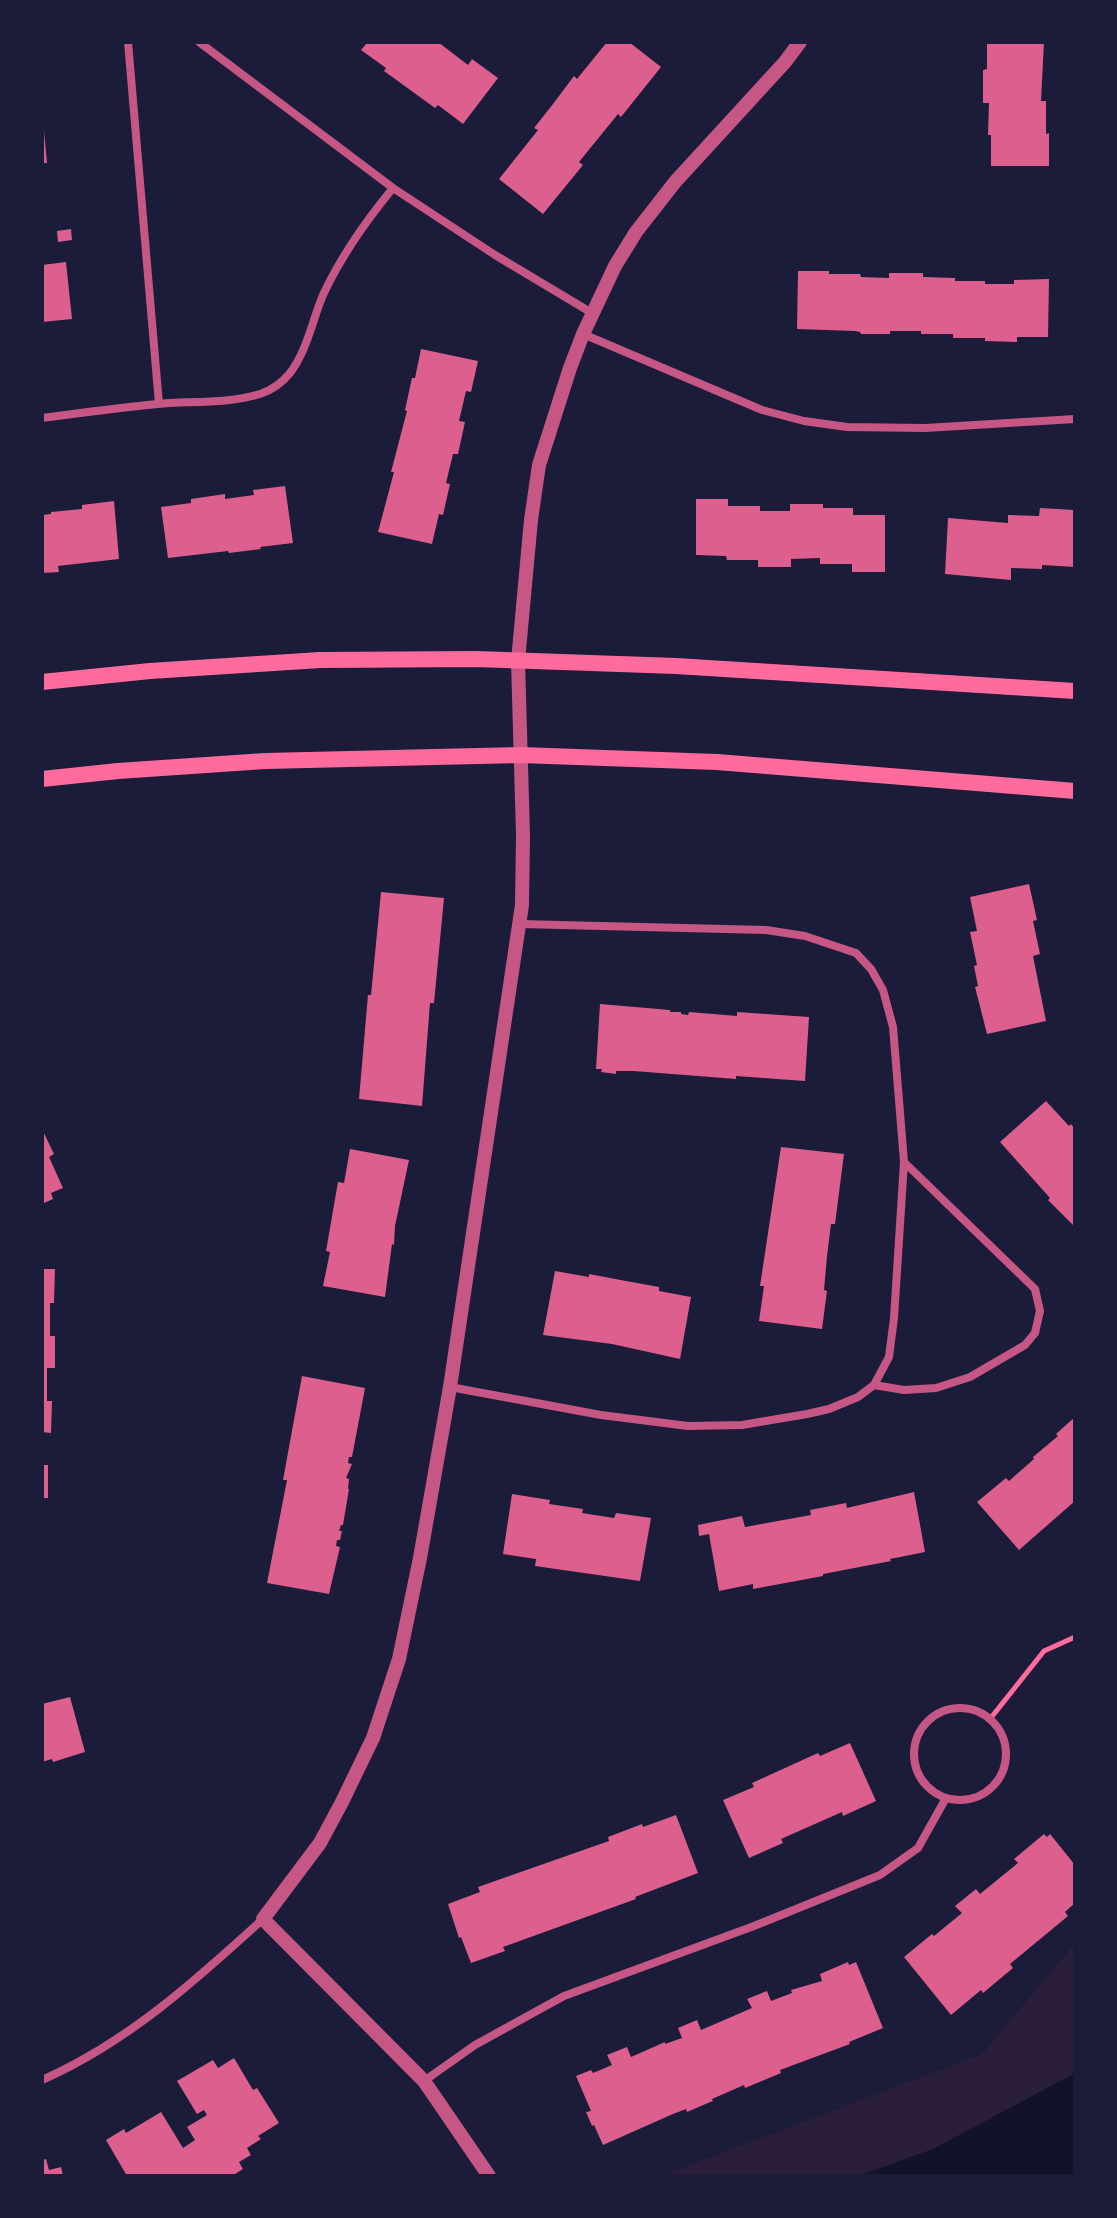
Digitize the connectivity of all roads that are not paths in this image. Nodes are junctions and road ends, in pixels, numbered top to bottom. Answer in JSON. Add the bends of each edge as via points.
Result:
{"nodes":[{"id":1,"x":128,"y":42,"type":"edge"},
{"id":2,"x":199,"y":42,"type":"edge"},
{"id":3,"x":800,"y":42,"type":"edge"},
{"id":4,"x":393,"y":188,"type":"junction"},
{"id":5,"x":592,"y":313,"type":"junction"},
{"id":6,"x":583,"y":334,"type":"junction"},
{"id":7,"x":159,"y":404,"type":"junction"},
{"id":8,"x":42,"y":418,"type":"edge"},
{"id":9,"x":1075,"y":419,"type":"edge"},
{"id":10,"x":518,"y":661,"type":"junction"},
{"id":11,"x":42,"y":682,"type":"edge"},
{"id":12,"x":1075,"y":691,"type":"edge"},
{"id":13,"x":521,"y":755,"type":"junction"},
{"id":14,"x":42,"y":779,"type":"edge"},
{"id":15,"x":1075,"y":791,"type":"edge"},
{"id":16,"x":519,"y":924,"type":"junction"},
{"id":17,"x":904,"y":1162,"type":"junction"},
{"id":18,"x":874,"y":1385,"type":"junction"},
{"id":19,"x":450,"y":1387,"type":"junction"},
{"id":20,"x":946,"y":1798,"type":"junction"},
{"id":21,"x":263,"y":1919,"type":"junction"},
{"id":22,"x":42,"y":2080,"type":"edge"},
{"id":23,"x":424,"y":2081,"type":"junction"},
{"id":24,"x":489,"y":2176,"type":"edge"}],
"edges":[{"from":1,"to":7,"type":"street"},
{"from":2,"to":4,"type":"street"},
{"from":3,"to":5,"type":"street","via":[[636,232]]},
{"from":4,"to":5,"type":"street"},
{"from":4,"to":7,"type":"street","via":[[344,253],[302,352],[280,383],[258,394],[218,401]]},
{"from":5,"to":6,"type":"street"},
{"from":6,"to":9,"type":"street","via":[[762,410],[804,421],[925,428]]},
{"from":6,"to":10,"type":"street","via":[[539,465]]},
{"from":7,"to":8,"type":"street"},
{"from":10,"to":11,"type":"main road","via":[[320,660]]},
{"from":10,"to":12,"type":"main road"},
{"from":10,"to":13,"type":"street"},
{"from":13,"to":14,"type":"main road","via":[[265,761]]},
{"from":13,"to":15,"type":"main road","via":[[717,762]]},
{"from":13,"to":16,"type":"street"},
{"from":16,"to":17,"type":"street","via":[[766,930],[856,953],[883,990],[893,1027]]},
{"from":16,"to":19,"type":"street"},
{"from":17,"to":18,"type":"street","via":[[889,1357]]},
{"from":17,"to":18,"type":"street","via":[[1035,1289],[1040,1311],[1035,1333],[1025,1345],[970,1377],[936,1388]]},
{"from":18,"to":19,"type":"street","via":[[858,1397],[807,1414],[742,1425],[688,1426]]},
{"from":19,"to":21,"type":"street","via":[[399,1659],[373,1738],[320,1843]]},
{"from":20,"to":20,"type":"street","via":[[981,1795],[996,1784],[1004,1768],[1007,1750],[1002,1733],[974,1710],[939,1713],[916,1740],[919,1776]]},
{"from":20,"to":23,"type":"street","via":[[918,1848],[880,1875],[564,1996],[475,2045]]},
{"from":21,"to":22,"type":"street","via":[[135,2028]]},
{"from":21,"to":23,"type":"street"},
{"from":23,"to":24,"type":"street"}]}
